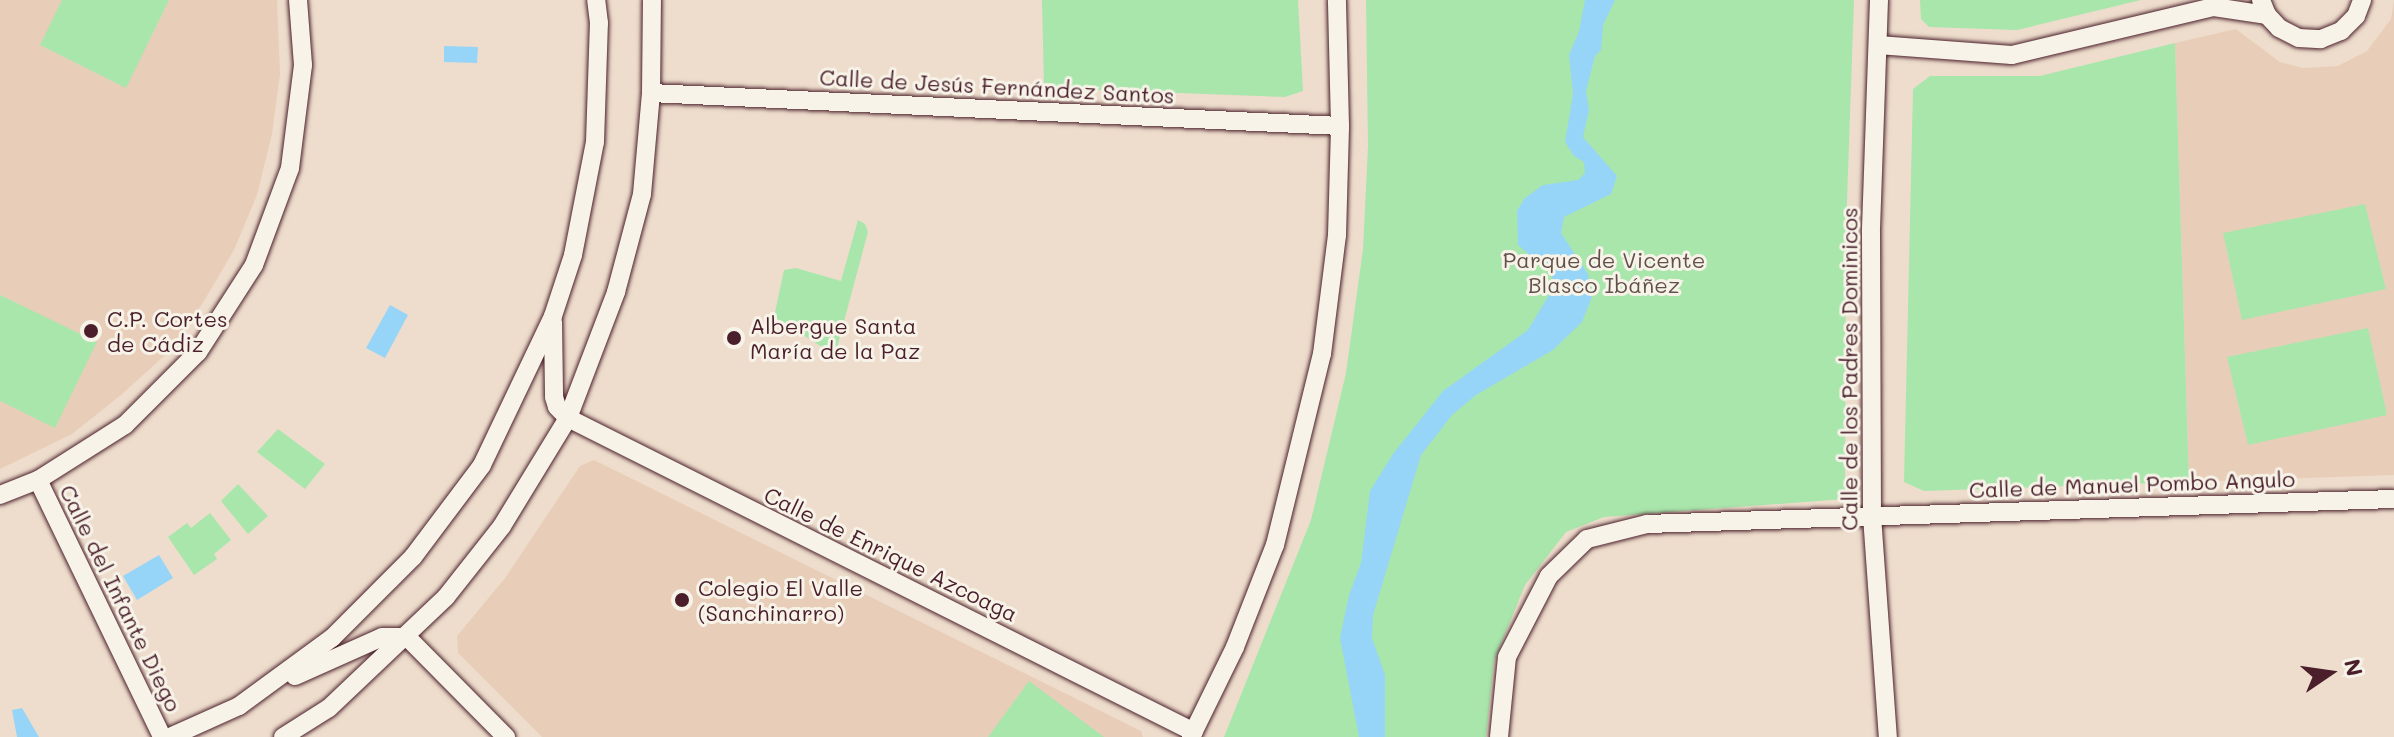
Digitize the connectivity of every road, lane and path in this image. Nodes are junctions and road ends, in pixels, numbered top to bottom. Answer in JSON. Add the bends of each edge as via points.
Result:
{"nodes":[{"id":1,"x":298,"y":0,"type":"edge"},
{"id":2,"x":596,"y":0,"type":"edge"},
{"id":3,"x":652,"y":0,"type":"edge"},
{"id":4,"x":1337,"y":0,"type":"edge"},
{"id":5,"x":1879,"y":0,"type":"edge"},
{"id":6,"x":2362,"y":0,"type":"edge"},
{"id":7,"x":2219,"y":4,"type":"edge"},
{"id":8,"x":2264,"y":7,"type":"edge"},
{"id":9,"x":1878,"y":45,"type":"junction"},
{"id":10,"x":651,"y":93,"type":"junction"},
{"id":11,"x":1340,"y":126,"type":"junction"},
{"id":12,"x":553,"y":316,"type":"junction"},
{"id":13,"x":568,"y":418,"type":"junction"},
{"id":14,"x":38,"y":480,"type":"junction"},
{"id":15,"x":0,"y":495,"type":"edge"},
{"id":16,"x":2394,"y":499,"type":"edge"},
{"id":17,"x":1872,"y":516,"type":"junction"},
{"id":18,"x":407,"y":637,"type":"junction"},
{"id":19,"x":239,"y":706,"type":"junction"},
{"id":20,"x":1192,"y":735,"type":"edge"},
{"id":21,"x":162,"y":737,"type":"edge"},
{"id":22,"x":170,"y":737,"type":"edge"},
{"id":23,"x":283,"y":737,"type":"edge"},
{"id":24,"x":506,"y":737,"type":"edge"},
{"id":25,"x":1499,"y":737,"type":"edge"},
{"id":26,"x":1888,"y":737,"type":"edge"}],
"edges":[{"from":1,"to":14,"type":"street","via":[[303,65],[290,168],[254,265],[188,363],[125,425]]},
{"from":2,"to":12,"type":"street","via":[[595,142],[573,255]]},
{"from":3,"to":10,"type":"street"},
{"from":4,"to":11,"type":"street"},
{"from":5,"to":9,"type":"street","name":"Calle de los Padres Dominicos"},
{"from":6,"to":8,"type":"street","via":[[2356,16],[2341,31],[2321,39],[2299,38],[2279,28]]},
{"from":7,"to":8,"type":"street"},
{"from":7,"to":9,"type":"street","via":[[2012,55]]},
{"from":9,"to":17,"type":"street","name":"Calle de los Padres Dominicos","via":[[1871,233]]},
{"from":10,"to":11,"type":"street","name":"Calle de Jesús Fernández Santos"},
{"from":10,"to":13,"type":"street","via":[[642,194],[616,292]]},
{"from":11,"to":20,"type":"street","via":[[1337,235],[1322,354],[1299,453],[1275,545],[1235,647]]},
{"from":12,"to":13,"type":"street","via":[[554,397]]},
{"from":12,"to":19,"type":"street","via":[[482,465],[413,557],[332,638]]},
{"from":13,"to":18,"type":"street","via":[[502,526]]},
{"from":13,"to":20,"type":"street","name":"Calle de Enrique Azcoaga"},
{"from":14,"to":15,"type":"street"},
{"from":14,"to":21,"type":"street","name":"Calle del Infante Diego"},
{"from":16,"to":17,"type":"street","name":"Calle de Manuel Pombo Angulo"},
{"from":17,"to":25,"type":"street","name":"Calle de Manuel Pombo Angulo","via":[[1647,524],[1587,539],[1549,576],[1507,657]]},
{"from":17,"to":26,"type":"street","name":"Calle de los Padres Dominicos"},
{"from":18,"to":19,"type":"street","via":[[382,637]]},
{"from":18,"to":23,"type":"street","via":[[329,708]]},
{"from":18,"to":24,"type":"street"},
{"from":19,"to":22,"type":"street"}]}
